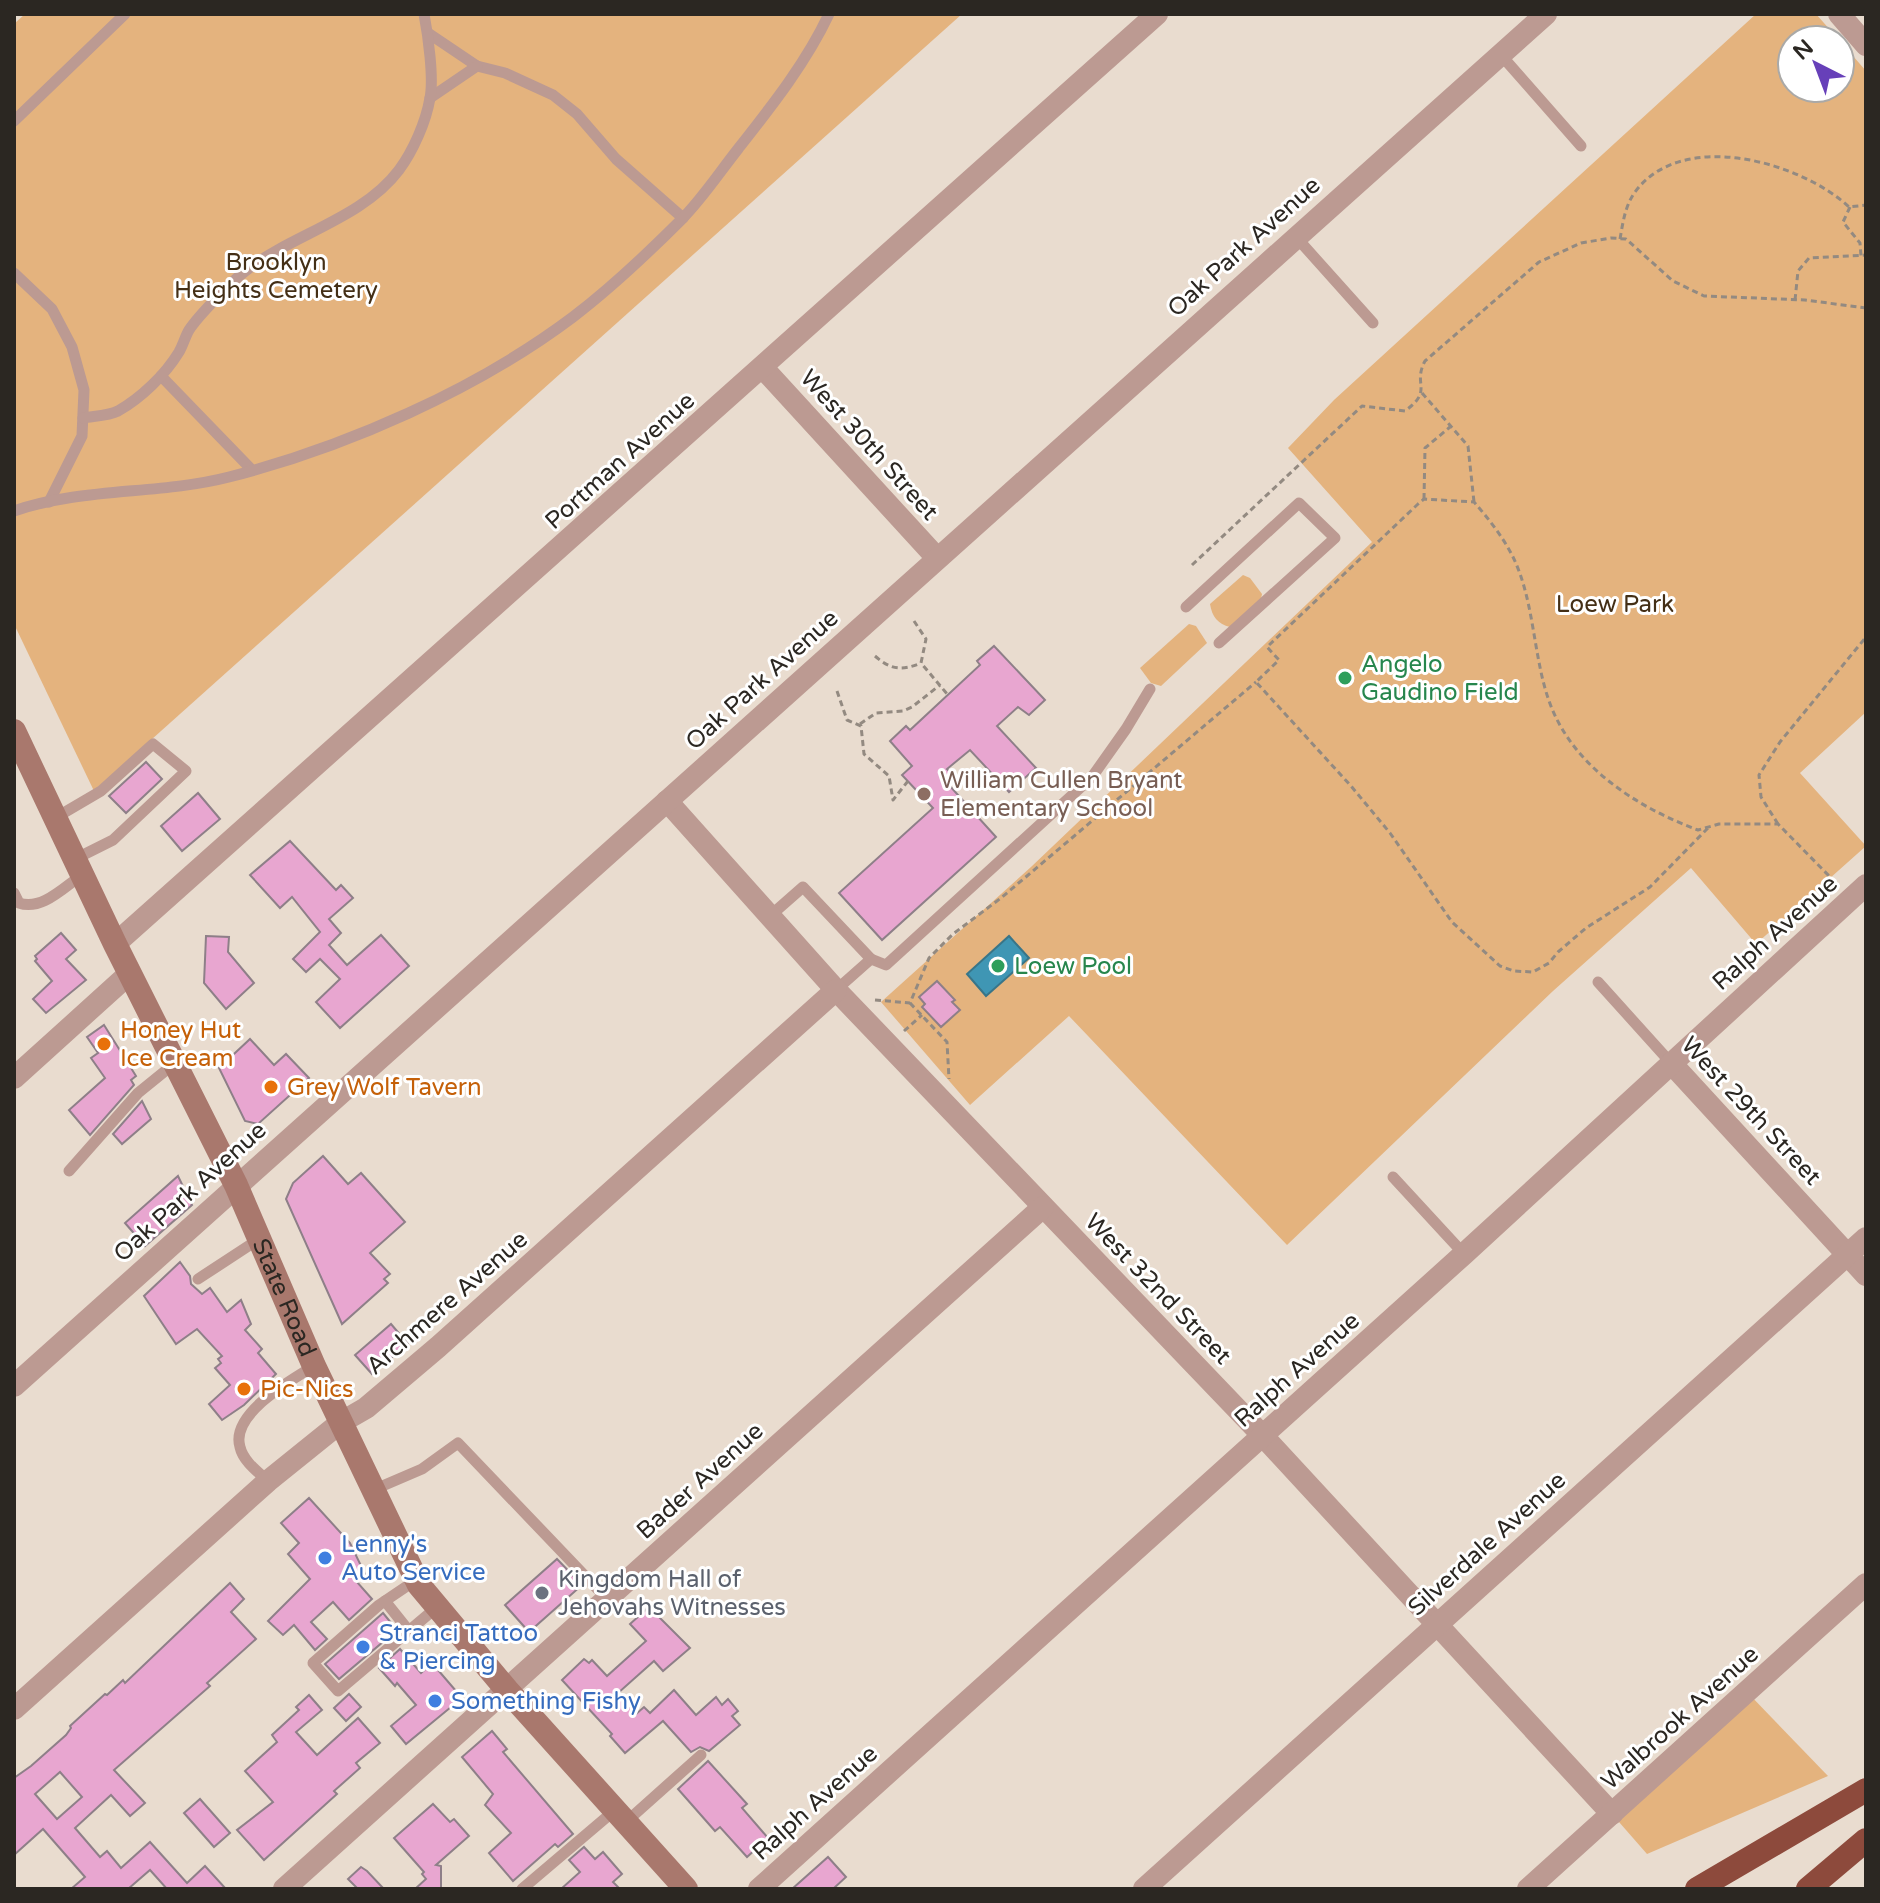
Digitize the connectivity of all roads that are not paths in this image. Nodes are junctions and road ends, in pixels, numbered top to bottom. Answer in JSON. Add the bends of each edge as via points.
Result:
{"nodes":[{"id":1,"x":125,"y":14,"type":"edge"},
{"id":2,"x":424,"y":14,"type":"edge"},
{"id":3,"x":829,"y":14,"type":"edge"},
{"id":4,"x":1157,"y":14,"type":"edge"},
{"id":5,"x":1546,"y":14,"type":"edge"},
{"id":6,"x":1839,"y":14,"type":"edge"},
{"id":7,"x":428,"y":33,"type":"junction"},
{"id":8,"x":1866,"y":45,"type":"edge"},
{"id":9,"x":1501,"y":55,"type":"junction"},
{"id":10,"x":477,"y":66,"type":"junction"},
{"id":11,"x":430,"y":98,"type":"junction"},
{"id":12,"x":14,"y":121,"type":"edge"},
{"id":13,"x":1581,"y":146,"type":"dead end"},
{"id":14,"x":683,"y":218,"type":"junction"},
{"id":15,"x":1296,"y":236,"type":"junction"},
{"id":16,"x":14,"y":273,"type":"edge"},
{"id":17,"x":1373,"y":323,"type":"dead end"},
{"id":18,"x":763,"y":368,"type":"junction"},
{"id":19,"x":161,"y":376,"type":"junction"},
{"id":20,"x":83,"y":418,"type":"junction"},
{"id":21,"x":252,"y":470,"type":"junction"},
{"id":22,"x":49,"y":502,"type":"junction"},
{"id":23,"x":14,"y":511,"type":"edge"},
{"id":24,"x":937,"y":558,"type":"junction"},
{"id":25,"x":1186,"y":607,"type":"dead end"},
{"id":26,"x":1219,"y":643,"type":"dead end"},
{"id":27,"x":1150,"y":689,"type":"dead end"},
{"id":28,"x":17,"y":745,"type":"edge"},
{"id":29,"x":667,"y":801,"type":"junction"},
{"id":30,"x":55,"y":818,"type":"junction"},
{"id":31,"x":78,"y":867,"type":"junction"},
{"id":32,"x":1866,"y":885,"type":"edge"},
{"id":33,"x":14,"y":893,"type":"edge"},
{"id":34,"x":770,"y":916,"type":"junction"},
{"id":35,"x":115,"y":944,"type":"junction"},
{"id":36,"x":871,"y":959,"type":"junction"},
{"id":37,"x":129,"y":974,"type":"junction"},
{"id":38,"x":1598,"y":982,"type":"dead end"},
{"id":39,"x":836,"y":990,"type":"junction"},
{"id":40,"x":175,"y":1063,"type":"junction"},
{"id":41,"x":1671,"y":1063,"type":"junction"},
{"id":42,"x":14,"y":1078,"type":"edge"},
{"id":43,"x":69,"y":1171,"type":"dead end"},
{"id":44,"x":1393,"y":1177,"type":"dead end"},
{"id":45,"x":236,"y":1185,"type":"junction"},
{"id":46,"x":1043,"y":1207,"type":"junction"},
{"id":47,"x":1866,"y":1238,"type":"edge"},
{"id":48,"x":259,"y":1239,"type":"junction"},
{"id":49,"x":1464,"y":1254,"type":"junction"},
{"id":50,"x":1848,"y":1255,"type":"junction"},
{"id":51,"x":1866,"y":1275,"type":"edge"},
{"id":52,"x":198,"y":1279,"type":"dead end"},
{"id":53,"x":314,"y":1366,"type":"junction"},
{"id":54,"x":14,"y":1386,"type":"edge"},
{"id":55,"x":340,"y":1423,"type":"junction"},
{"id":56,"x":1263,"y":1436,"type":"junction"},
{"id":57,"x":268,"y":1481,"type":"junction"},
{"id":58,"x":372,"y":1490,"type":"junction"},
{"id":59,"x":416,"y":1580,"type":"junction"},
{"id":60,"x":1866,"y":1584,"type":"edge"},
{"id":61,"x":608,"y":1599,"type":"junction"},
{"id":62,"x":385,"y":1601,"type":"junction"},
{"id":63,"x":437,"y":1607,"type":"junction"},
{"id":64,"x":1436,"y":1625,"type":"junction"},
{"id":65,"x":409,"y":1631,"type":"junction"},
{"id":66,"x":507,"y":1690,"type":"junction"},
{"id":67,"x":14,"y":1709,"type":"edge"},
{"id":68,"x":701,"y":1755,"type":"dead end"},
{"id":69,"x":1866,"y":1790,"type":"edge"},
{"id":70,"x":1612,"y":1814,"type":"junction"},
{"id":71,"x":621,"y":1816,"type":"junction"},
{"id":72,"x":1866,"y":1840,"type":"edge"},
{"id":73,"x":284,"y":1889,"type":"edge"},
{"id":74,"x":522,"y":1889,"type":"edge"},
{"id":75,"x":686,"y":1889,"type":"edge"},
{"id":76,"x":759,"y":1889,"type":"edge"},
{"id":77,"x":1144,"y":1889,"type":"edge"},
{"id":78,"x":1528,"y":1889,"type":"edge"},
{"id":79,"x":1697,"y":1889,"type":"edge"},
{"id":80,"x":1808,"y":1889,"type":"edge"}],
"edges":[{"from":1,"to":12,"type":"lane"},
{"from":2,"to":7,"type":"lane"},
{"from":3,"to":14,"type":"lane","via":[[777,99]]},
{"from":4,"to":18,"type":"street","name":"Portman Avenue"},
{"from":5,"to":9,"type":"street","name":"Oak Park Avenue"},
{"from":6,"to":8,"type":"street"},
{"from":7,"to":10,"type":"lane"},
{"from":7,"to":11,"type":"lane"},
{"from":9,"to":13,"type":"lane"},
{"from":9,"to":15,"type":"street","name":"Oak Park Avenue"},
{"from":10,"to":11,"type":"lane"},
{"from":10,"to":14,"type":"lane","via":[[553,95]]},
{"from":11,"to":19,"type":"lane","via":[[414,145],[376,195],[246,270],[190,329]]},
{"from":14,"to":21,"type":"lane","via":[[573,317],[473,380],[360,432]]},
{"from":15,"to":17,"type":"lane"},
{"from":15,"to":24,"type":"street","name":"Oak Park Avenue"},
{"from":16,"to":20,"type":"lane","via":[[52,309],[72,347],[84,390]]},
{"from":18,"to":24,"type":"street","name":"West 30th Street"},
{"from":18,"to":35,"type":"street","name":"Portman Avenue"},
{"from":19,"to":20,"type":"lane","via":[[117,412]]},
{"from":19,"to":21,"type":"lane"},
{"from":20,"to":22,"type":"lane","via":[[82,436]]},
{"from":21,"to":22,"type":"lane","via":[[170,487]]},
{"from":22,"to":23,"type":"lane"},
{"from":24,"to":29,"type":"street","name":"Oak Park Avenue"},
{"from":25,"to":26,"type":"lane","via":[[1299,503],[1335,538]]},
{"from":27,"to":36,"type":"lane","via":[[1092,777],[886,965]]},
{"from":28,"to":30,"type":"main road","name":"State Road"},
{"from":29,"to":34,"type":"street","name":"West 32nd Street"},
{"from":29,"to":45,"type":"street","name":"Oak Park Avenue"},
{"from":30,"to":31,"type":"main road","name":"State Road"},
{"from":30,"to":31,"type":"lane","via":[[101,791],[153,744],[186,771]]},
{"from":31,"to":33,"type":"lane","via":[[30,907],[19,903]]},
{"from":31,"to":35,"type":"main road","name":"State Road"},
{"from":32,"to":41,"type":"street","name":"Ralph Avenue"},
{"from":34,"to":36,"type":"lane","via":[[803,887]]},
{"from":34,"to":39,"type":"street","name":"West 32nd Street"},
{"from":35,"to":37,"type":"main road","name":"State Road"},
{"from":36,"to":39,"type":"lane"},
{"from":37,"to":40,"type":"main road","name":"State Road"},
{"from":37,"to":42,"type":"street"},
{"from":38,"to":41,"type":"lane","name":"West 29th Street"},
{"from":39,"to":46,"type":"street","name":"West 32nd Street"},
{"from":39,"to":55,"type":"street","name":"Archmere Avenue","via":[[438,1347],[366,1408]]},
{"from":40,"to":43,"type":"lane","via":[[138,1093]]},
{"from":40,"to":45,"type":"main road","name":"State Road"},
{"from":41,"to":49,"type":"street","name":"Ralph Avenue"},
{"from":41,"to":50,"type":"street","name":"West 29th Street"},
{"from":44,"to":49,"type":"lane"},
{"from":45,"to":48,"type":"main road","name":"State Road"},
{"from":45,"to":54,"type":"street","name":"Oak Park Avenue"},
{"from":46,"to":56,"type":"street","name":"West 32nd Street"},
{"from":46,"to":61,"type":"street","name":"Bader Avenue"},
{"from":47,"to":50,"type":"street","name":"Silverdale Avenue"},
{"from":48,"to":52,"type":"lane"},
{"from":48,"to":53,"type":"main road","name":"State Road"},
{"from":49,"to":56,"type":"street","name":"Ralph Avenue"},
{"from":50,"to":51,"type":"street","name":"West 29th Street"},
{"from":50,"to":64,"type":"street","name":"Silverdale Avenue"},
{"from":53,"to":55,"type":"main road","name":"State Road"},
{"from":53,"to":57,"type":"lane","via":[[269,1396],[243,1423],[240,1448]]},
{"from":55,"to":57,"type":"street","name":"Archmere Avenue"},
{"from":55,"to":58,"type":"main road","name":"State Road"},
{"from":56,"to":64,"type":"street","name":"West 32nd Street"},
{"from":56,"to":76,"type":"street","name":"Ralph Avenue"},
{"from":57,"to":67,"type":"street","name":"Archmere Avenue"},
{"from":58,"to":59,"type":"main road","name":"State Road"},
{"from":58,"to":61,"type":"lane","via":[[422,1469],[458,1443]]},
{"from":59,"to":62,"type":"lane"},
{"from":59,"to":63,"type":"main road","name":"State Road"},
{"from":60,"to":70,"type":"street","name":"Walbrook Avenue"},
{"from":61,"to":66,"type":"street","name":"Bader Avenue"},
{"from":62,"to":65,"type":"lane"},
{"from":62,"to":65,"type":"lane","via":[[313,1663],[338,1691]]},
{"from":63,"to":65,"type":"lane"},
{"from":63,"to":66,"type":"main road","name":"State Road"},
{"from":64,"to":70,"type":"street","name":"West 32nd Street"},
{"from":64,"to":77,"type":"street","name":"Silverdale Avenue"},
{"from":66,"to":71,"type":"main road","name":"State Road"},
{"from":66,"to":73,"type":"street","name":"Bader Avenue"},
{"from":68,"to":71,"type":"lane"},
{"from":69,"to":79,"type":"highway"},
{"from":70,"to":78,"type":"street","name":"Walbrook Avenue"},
{"from":71,"to":74,"type":"lane"},
{"from":71,"to":75,"type":"main road","name":"State Road"},
{"from":72,"to":80,"type":"highway"}]}
